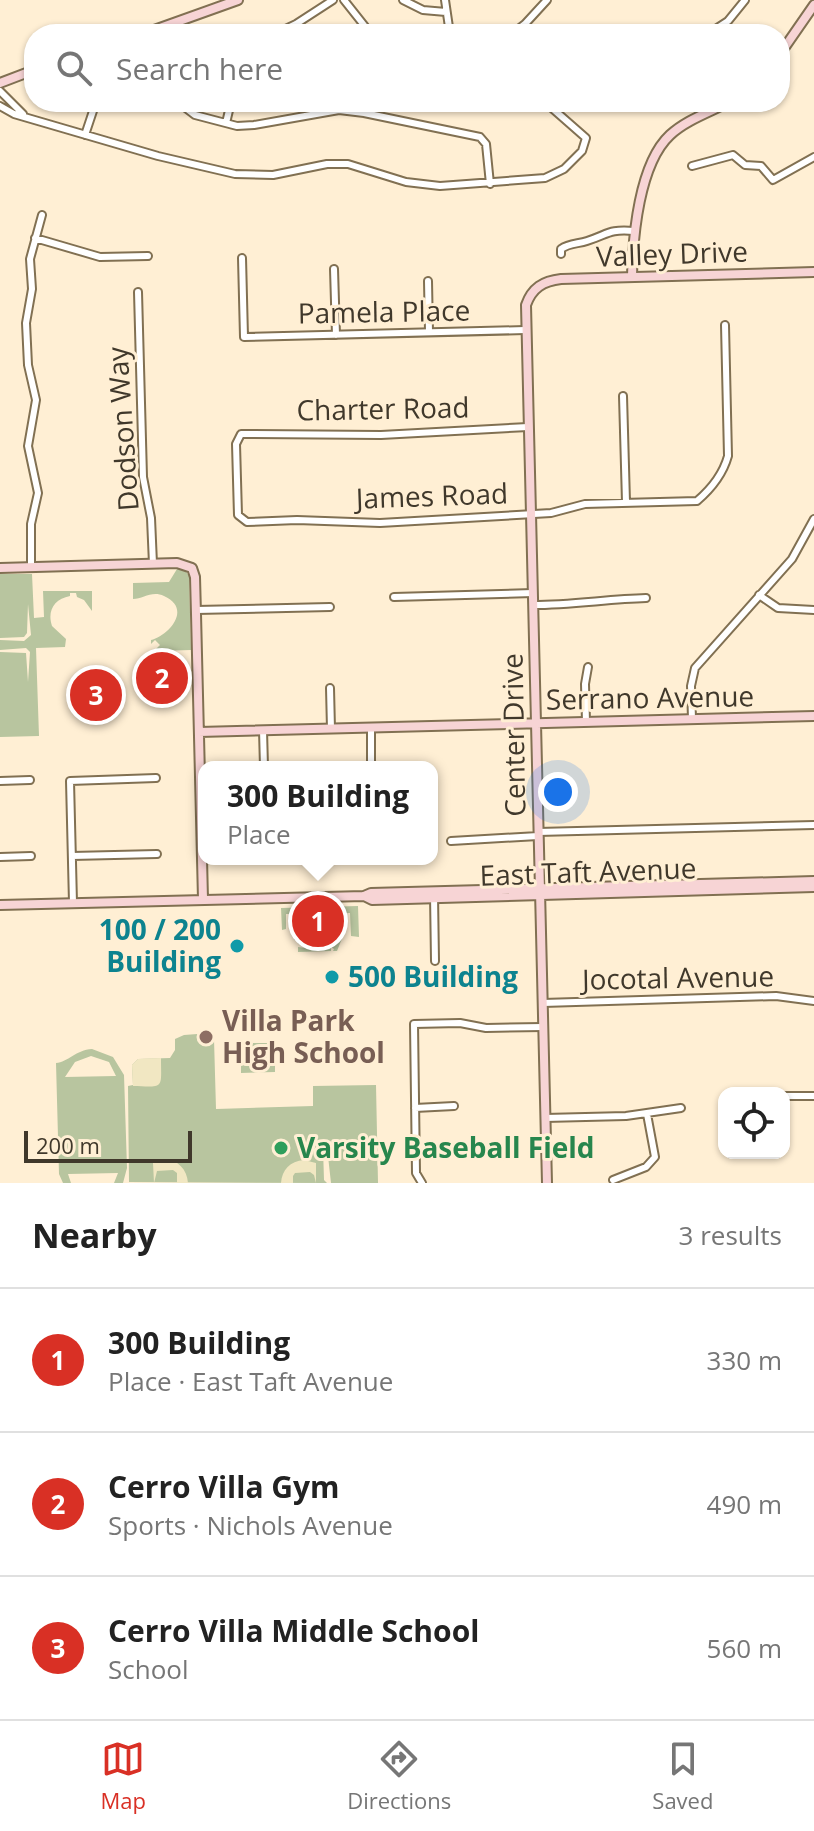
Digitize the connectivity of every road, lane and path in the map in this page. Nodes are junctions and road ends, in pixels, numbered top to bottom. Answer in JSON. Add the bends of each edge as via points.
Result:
{"nodes":[{"id":1,"x":238,"y":0,"type":"edge"},
{"id":2,"x":333,"y":0,"type":"edge"},
{"id":3,"x":344,"y":0,"type":"edge"},
{"id":4,"x":403,"y":0,"type":"edge"},
{"id":5,"x":445,"y":0,"type":"edge"},
{"id":6,"x":547,"y":0,"type":"edge"},
{"id":7,"x":745,"y":0,"type":"edge"},
{"id":8,"x":805,"y":0,"type":"edge"},
{"id":9,"x":814,"y":5,"type":"edge"},
{"id":10,"x":446,"y":12,"type":"junction"},
{"id":11,"x":171,"y":24,"type":"edge"},
{"id":12,"x":296,"y":24,"type":"edge"},
{"id":13,"x":363,"y":24,"type":"edge"},
{"id":14,"x":448,"y":24,"type":"edge"},
{"id":15,"x":525,"y":24,"type":"edge"},
{"id":16,"x":723,"y":24,"type":"edge"},
{"id":17,"x":790,"y":40,"type":"edge"},
{"id":18,"x":24,"y":74,"type":"edge"},
{"id":19,"x":0,"y":83,"type":"edge"},
{"id":20,"x":0,"y":91,"type":"edge"},
{"id":21,"x":0,"y":106,"type":"edge"},
{"id":22,"x":93,"y":112,"type":"edge"},
{"id":23,"x":191,"y":112,"type":"edge"},
{"id":24,"x":229,"y":112,"type":"edge"},
{"id":25,"x":328,"y":112,"type":"edge"},
{"id":26,"x":356,"y":112,"type":"edge"},
{"id":27,"x":557,"y":112,"type":"edge"},
{"id":28,"x":709,"y":112,"type":"edge"},
{"id":29,"x":26,"y":116,"type":"junction"},
{"id":30,"x":226,"y":123,"type":"junction"},
{"id":31,"x":85,"y":135,"type":"junction"},
{"id":32,"x":814,"y":157,"type":"edge"},
{"id":33,"x":692,"y":166,"type":"dead end"},
{"id":34,"x":490,"y":184,"type":"junction"},
{"id":35,"x":42,"y":215,"type":"dead end"},
{"id":36,"x":634,"y":231,"type":"junction"},
{"id":37,"x":35,"y":238,"type":"junction"},
{"id":38,"x":561,"y":254,"type":"dead end"},
{"id":39,"x":148,"y":256,"type":"dead end"},
{"id":40,"x":242,"y":258,"type":"dead end"},
{"id":41,"x":334,"y":269,"type":"dead end"},
{"id":42,"x":814,"y":272,"type":"edge"},
{"id":43,"x":632,"y":276,"type":"junction"},
{"id":44,"x":428,"y":281,"type":"dead end"},
{"id":45,"x":535,"y":290,"type":"joint"},
{"id":46,"x":138,"y":292,"type":"dead end"},
{"id":47,"x":725,"y":325,"type":"dead end"},
{"id":48,"x":525,"y":330,"type":"junction"},
{"id":49,"x":429,"y":332,"type":"junction"},
{"id":50,"x":336,"y":335,"type":"junction"},
{"id":51,"x":623,"y":396,"type":"dead end"},
{"id":52,"x":528,"y":427,"type":"junction"},
{"id":53,"x":626,"y":502,"type":"junction"},
{"id":54,"x":530,"y":514,"type":"junction"},
{"id":55,"x":240,"y":519,"type":"joint"},
{"id":56,"x":814,"y":519,"type":"edge"},
{"id":57,"x":153,"y":564,"type":"junction"},
{"id":58,"x":31,"y":567,"type":"junction"},
{"id":59,"x":0,"y":568,"type":"edge"},
{"id":60,"x":533,"y":593,"type":"junction"},
{"id":61,"x":759,"y":595,"type":"junction"},
{"id":62,"x":394,"y":597,"type":"dead end"},
{"id":63,"x":646,"y":598,"type":"dead end"},
{"id":64,"x":533,"y":605,"type":"junction"},
{"id":65,"x":330,"y":607,"type":"dead end"},
{"id":66,"x":196,"y":610,"type":"junction"},
{"id":67,"x":814,"y":610,"type":"edge"},
{"id":68,"x":588,"y":667,"type":"dead end"},
{"id":69,"x":330,"y":688,"type":"dead end"},
{"id":70,"x":814,"y":716,"type":"edge"},
{"id":71,"x":692,"y":719,"type":"junction"},
{"id":72,"x":586,"y":722,"type":"junction"},
{"id":73,"x":536,"y":723,"type":"junction"},
{"id":74,"x":371,"y":727,"type":"junction"},
{"id":75,"x":331,"y":729,"type":"junction"},
{"id":76,"x":263,"y":730,"type":"junction"},
{"id":77,"x":199,"y":732,"type":"junction"},
{"id":78,"x":200,"y":761,"type":"edge"},
{"id":79,"x":264,"y":761,"type":"edge"},
{"id":80,"x":371,"y":761,"type":"edge"},
{"id":81,"x":156,"y":778,"type":"dead end"},
{"id":82,"x":30,"y":780,"type":"dead end"},
{"id":83,"x":0,"y":781,"type":"edge"},
{"id":84,"x":814,"y":825,"type":"edge"},
{"id":85,"x":538,"y":834,"type":"junction"},
{"id":86,"x":451,"y":841,"type":"dead end"},
{"id":87,"x":157,"y":854,"type":"dead end"},
{"id":88,"x":31,"y":856,"type":"dead end"},
{"id":89,"x":72,"y":856,"type":"junction"},
{"id":90,"x":0,"y":857,"type":"edge"},
{"id":91,"x":202,"y":865,"type":"edge"},
{"id":92,"x":814,"y":881,"type":"edge"},
{"id":93,"x":748,"y":886,"type":"junction"},
{"id":94,"x":814,"y":887,"type":"edge"},
{"id":95,"x":540,"y":892,"type":"junction"},
{"id":96,"x":434,"y":895,"type":"junction"},
{"id":97,"x":203,"y":899,"type":"junction"},
{"id":98,"x":73,"y":903,"type":"junction"},
{"id":99,"x":0,"y":905,"type":"edge"},
{"id":100,"x":435,"y":961,"type":"dead end"},
{"id":101,"x":814,"y":1001,"type":"edge"},
{"id":102,"x":543,"y":1003,"type":"junction"},
{"id":103,"x":543,"y":1027,"type":"junction"},
{"id":104,"x":790,"y":1096,"type":"edge"},
{"id":105,"x":814,"y":1096,"type":"edge"},
{"id":106,"x":454,"y":1106,"type":"dead end"},
{"id":107,"x":415,"y":1108,"type":"junction"},
{"id":108,"x":681,"y":1108,"type":"dead end"},
{"id":109,"x":647,"y":1114,"type":"junction"},
{"id":110,"x":545,"y":1118,"type":"junction"},
{"id":111,"x":613,"y":1180,"type":"dead end"},
{"id":112,"x":422,"y":1183,"type":"edge"},
{"id":113,"x":547,"y":1183,"type":"edge"}],
"edges":[{"from":1,"to":11,"type":"street"},
{"from":2,"to":12,"type":"street"},
{"from":3,"to":13,"type":"street"},
{"from":4,"to":10,"type":"street","via":[[423,10]]},
{"from":5,"to":10,"type":"street"},
{"from":6,"to":15,"type":"street"},
{"from":7,"to":16,"type":"street"},
{"from":8,"to":9,"type":"street"},
{"from":9,"to":17,"type":"street"},
{"from":10,"to":14,"type":"street"},
{"from":18,"to":19,"type":"street"},
{"from":20,"to":29,"type":"street"},
{"from":21,"to":29,"type":"street"},
{"from":22,"to":31,"type":"street"},
{"from":23,"to":30,"type":"street"},
{"from":24,"to":30,"type":"street"},
{"from":25,"to":30,"type":"street","via":[[248,126]]},
{"from":26,"to":34,"type":"street","via":[[475,136],[486,144]]},
{"from":27,"to":34,"type":"street","via":[[582,132],[582,151],[556,174]]},
{"from":28,"to":36,"type":"street","via":[[663,143],[640,200]]},
{"from":29,"to":31,"type":"street"},
{"from":31,"to":34,"type":"street","via":[[235,174],[281,174],[338,163],[416,184]]},
{"from":32,"to":33,"type":"street","via":[[773,180],[761,166],[745,165],[733,155]]},
{"from":35,"to":37,"type":"street"},
{"from":36,"to":38,"type":"street","via":[[604,232],[566,245]]},
{"from":36,"to":43,"type":"street"},
{"from":37,"to":39,"type":"street","via":[[100,257]]},
{"from":37,"to":58,"type":"street","via":[[26,323],[36,400],[28,446],[38,493],[31,524]]},
{"from":40,"to":50,"type":"street","name":"Pamela Place","via":[[244,337]]},
{"from":41,"to":50,"type":"street"},
{"from":42,"to":43,"type":"street","name":"Valley Drive"},
{"from":43,"to":45,"type":"street","name":"Valley Drive","via":[[555,280]]},
{"from":44,"to":49,"type":"street"},
{"from":45,"to":48,"type":"street","name":"Center Drive","via":[[526,305]]},
{"from":46,"to":57,"type":"street","name":"Dodson Way","via":[[143,477]]},
{"from":47,"to":53,"type":"street","name":"James Road","via":[[725,467],[697,501]]},
{"from":48,"to":49,"type":"street","name":"Pamela Place"},
{"from":48,"to":52,"type":"street","name":"Center Drive"},
{"from":49,"to":50,"type":"street","name":"Pamela Place"},
{"from":51,"to":53,"type":"street"},
{"from":52,"to":54,"type":"street","name":"Center Drive"},
{"from":52,"to":55,"type":"street","name":"Charter Road","via":[[381,435],[247,433],[236,444]]},
{"from":53,"to":54,"type":"street","name":"James Road"},
{"from":54,"to":55,"type":"street","name":"James Road","via":[[380,523]]},
{"from":54,"to":60,"type":"street","name":"Center Drive"},
{"from":56,"to":61,"type":"street","via":[[792,559]]},
{"from":57,"to":58,"type":"street"},
{"from":57,"to":66,"type":"street","via":[[189,565],[195,574]]},
{"from":58,"to":59,"type":"street"},
{"from":60,"to":62,"type":"street"},
{"from":60,"to":64,"type":"street","name":"Center Drive"},
{"from":61,"to":67,"type":"street","via":[[778,608]]},
{"from":61,"to":71,"type":"street","via":[[695,668]]},
{"from":63,"to":64,"type":"street"},
{"from":64,"to":73,"type":"street","name":"Center Drive"},
{"from":65,"to":66,"type":"street"},
{"from":66,"to":77,"type":"street"},
{"from":68,"to":72,"type":"street"},
{"from":69,"to":75,"type":"street"},
{"from":70,"to":71,"type":"street","name":"Serrano Avenue"},
{"from":71,"to":72,"type":"street","name":"Serrano Avenue"},
{"from":72,"to":73,"type":"street","name":"Serrano Avenue"},
{"from":73,"to":74,"type":"street","name":"Serrano Avenue"},
{"from":73,"to":85,"type":"street","name":"Center Drive"},
{"from":74,"to":75,"type":"street","name":"Serrano Avenue"},
{"from":74,"to":80,"type":"street"},
{"from":75,"to":76,"type":"street","name":"Serrano Avenue"},
{"from":76,"to":77,"type":"street","name":"Serrano Avenue"},
{"from":76,"to":79,"type":"street"},
{"from":77,"to":78,"type":"street"},
{"from":81,"to":89,"type":"street","via":[[70,781]]},
{"from":82,"to":83,"type":"street"},
{"from":84,"to":85,"type":"street"},
{"from":85,"to":86,"type":"street"},
{"from":85,"to":95,"type":"street","name":"Center Drive"},
{"from":87,"to":89,"type":"street"},
{"from":88,"to":90,"type":"street"},
{"from":89,"to":98,"type":"street"},
{"from":91,"to":97,"type":"street"},
{"from":92,"to":93,"type":"street","name":"East Taft Avenue"},
{"from":93,"to":94,"type":"street","name":"East Taft Avenue"},
{"from":93,"to":95,"type":"street","name":"East Taft Avenue"},
{"from":95,"to":96,"type":"street","name":"East Taft Avenue"},
{"from":95,"to":102,"type":"street","name":"Center Drive"},
{"from":96,"to":97,"type":"street","name":"East Taft Avenue"},
{"from":96,"to":100,"type":"street"},
{"from":97,"to":98,"type":"street","name":"East Taft Avenue"},
{"from":98,"to":99,"type":"street","name":"East Taft Avenue"},
{"from":101,"to":102,"type":"street","name":"Jocotal Avenue","via":[[776,996]]},
{"from":102,"to":103,"type":"street","name":"Center Drive"},
{"from":103,"to":107,"type":"street","via":[[414,1024]]},
{"from":103,"to":110,"type":"street","name":"Center Drive"},
{"from":104,"to":105,"type":"street"},
{"from":106,"to":107,"type":"street"},
{"from":107,"to":112,"type":"street","via":[[416,1173]]},
{"from":108,"to":109,"type":"street"},
{"from":109,"to":110,"type":"street"},
{"from":109,"to":111,"type":"street","via":[[655,1157],[646,1167]]},
{"from":110,"to":113,"type":"street","name":"Center Drive"}]}
